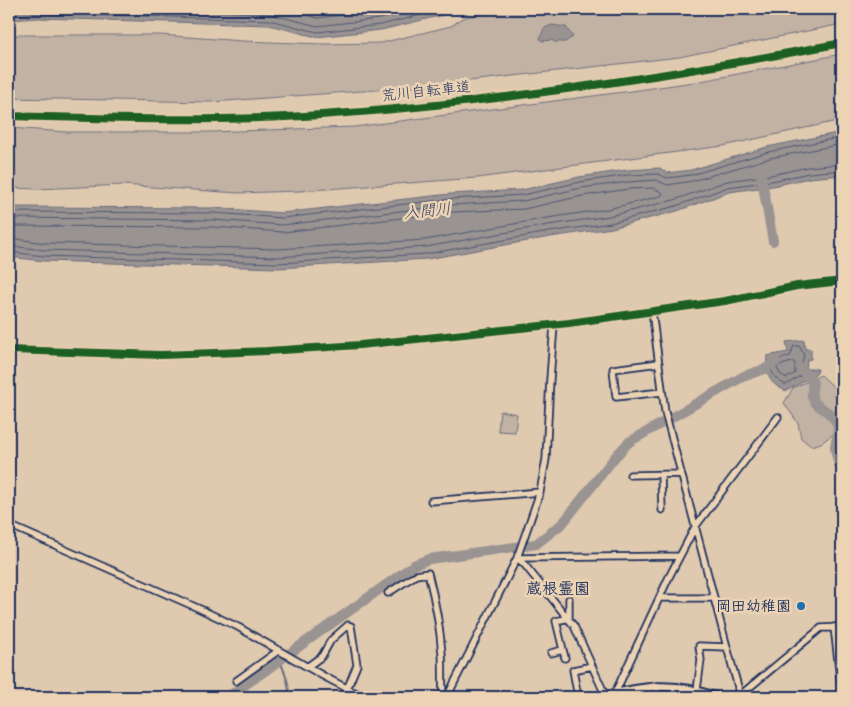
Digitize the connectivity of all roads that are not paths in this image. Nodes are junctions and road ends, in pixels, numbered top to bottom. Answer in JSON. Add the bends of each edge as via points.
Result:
{"nodes":[{"id":1,"x":842,"y":281,"type":"edge"},
{"id":2,"x":652,"y":311,"type":"junction"},
{"id":3,"x":554,"y":325,"type":"junction"},
{"id":4,"x":9,"y":350,"type":"edge"},
{"id":5,"x":658,"y":363,"type":"junction"},
{"id":6,"x":662,"y":392,"type":"junction"},
{"id":7,"x":778,"y":417,"type":"dead end"},
{"id":8,"x":681,"y":474,"type":"junction"},
{"id":9,"x":630,"y":475,"type":"dead end"},
{"id":10,"x":661,"y":475,"type":"junction"},
{"id":11,"x":540,"y":492,"type":"junction"},
{"id":12,"x":430,"y":501,"type":"dead end"},
{"id":13,"x":662,"y":510,"type":"dead end"},
{"id":14,"x":9,"y":525,"type":"edge"},
{"id":15,"x":695,"y":527,"type":"junction"},
{"id":16,"x":679,"y":556,"type":"junction"},
{"id":17,"x":517,"y":558,"type":"junction"},
{"id":18,"x":388,"y":593,"type":"dead end"},
{"id":19,"x":659,"y":598,"type":"junction"},
{"id":20,"x":714,"y":598,"type":"junction"},
{"id":21,"x":569,"y":599,"type":"dead end"},
{"id":22,"x":569,"y":618,"type":"junction"},
{"id":23,"x":834,"y":627,"type":"junction"},
{"id":24,"x":842,"y":627,"type":"edge"},
{"id":25,"x":727,"y":646,"type":"junction"},
{"id":26,"x":563,"y":650,"type":"junction"},
{"id":27,"x":279,"y":652,"type":"junction"},
{"id":28,"x":551,"y":653,"type":"dead end"},
{"id":29,"x":565,"y":658,"type":"dead end"},
{"id":30,"x":592,"y":666,"type":"junction"},
{"id":31,"x":307,"y":667,"type":"junction"},
{"id":32,"x":236,"y":681,"type":"dead end"},
{"id":33,"x":657,"y":686,"type":"junction"},
{"id":34,"x":347,"y":688,"type":"junction"},
{"id":35,"x":697,"y":690,"type":"junction"},
{"id":36,"x":615,"y":693,"type":"junction"},
{"id":37,"x":842,"y":695,"type":"edge"},
{"id":38,"x":364,"y":697,"type":"edge"},
{"id":39,"x":443,"y":697,"type":"edge"},
{"id":40,"x":447,"y":697,"type":"edge"},
{"id":41,"x":578,"y":697,"type":"edge"},
{"id":42,"x":603,"y":697,"type":"edge"},
{"id":43,"x":657,"y":697,"type":"edge"},
{"id":44,"x":716,"y":697,"type":"edge"},
{"id":45,"x":738,"y":697,"type":"edge"}],
"edges":[{"from":1,"to":2,"type":"street"},
{"from":2,"to":3,"type":"street"},
{"from":2,"to":5,"type":"street"},
{"from":3,"to":4,"type":"street","via":[[259,352],[161,355]]},
{"from":3,"to":11,"type":"street","via":[[546,459]]},
{"from":5,"to":6,"type":"street"},
{"from":5,"to":6,"type":"street","via":[[613,369],[616,397]]},
{"from":6,"to":8,"type":"street"},
{"from":7,"to":15,"type":"street"},
{"from":8,"to":10,"type":"street"},
{"from":8,"to":15,"type":"street"},
{"from":9,"to":10,"type":"street"},
{"from":10,"to":13,"type":"street"},
{"from":11,"to":12,"type":"street"},
{"from":11,"to":17,"type":"street"},
{"from":14,"to":27,"type":"street","via":[[200,609]]},
{"from":15,"to":16,"type":"street"},
{"from":15,"to":20,"type":"street"},
{"from":16,"to":17,"type":"street"},
{"from":16,"to":19,"type":"street"},
{"from":17,"to":22,"type":"street"},
{"from":17,"to":40,"type":"street"},
{"from":18,"to":39,"type":"street","via":[[416,576],[428,573],[439,624]]},
{"from":19,"to":20,"type":"street"},
{"from":19,"to":36,"type":"street"},
{"from":20,"to":25,"type":"street"},
{"from":21,"to":22,"type":"street"},
{"from":22,"to":26,"type":"street","via":[[556,621]]},
{"from":22,"to":30,"type":"street"},
{"from":23,"to":24,"type":"street"},
{"from":23,"to":37,"type":"street"},
{"from":23,"to":45,"type":"street","via":[[821,628]]},
{"from":25,"to":35,"type":"street","via":[[699,646],[701,660]]},
{"from":25,"to":45,"type":"street"},
{"from":26,"to":28,"type":"street"},
{"from":26,"to":29,"type":"street"},
{"from":27,"to":31,"type":"street"},
{"from":27,"to":32,"type":"street"},
{"from":30,"to":41,"type":"street","via":[[573,670]]},
{"from":30,"to":42,"type":"street"},
{"from":31,"to":34,"type":"street"},
{"from":31,"to":34,"type":"street","via":[[322,656],[331,640],[348,625],[351,626],[357,665]]},
{"from":33,"to":35,"type":"street"},
{"from":33,"to":36,"type":"street"},
{"from":33,"to":43,"type":"street"},
{"from":34,"to":38,"type":"street"},
{"from":35,"to":44,"type":"street"},
{"from":36,"to":42,"type":"street"}]}
